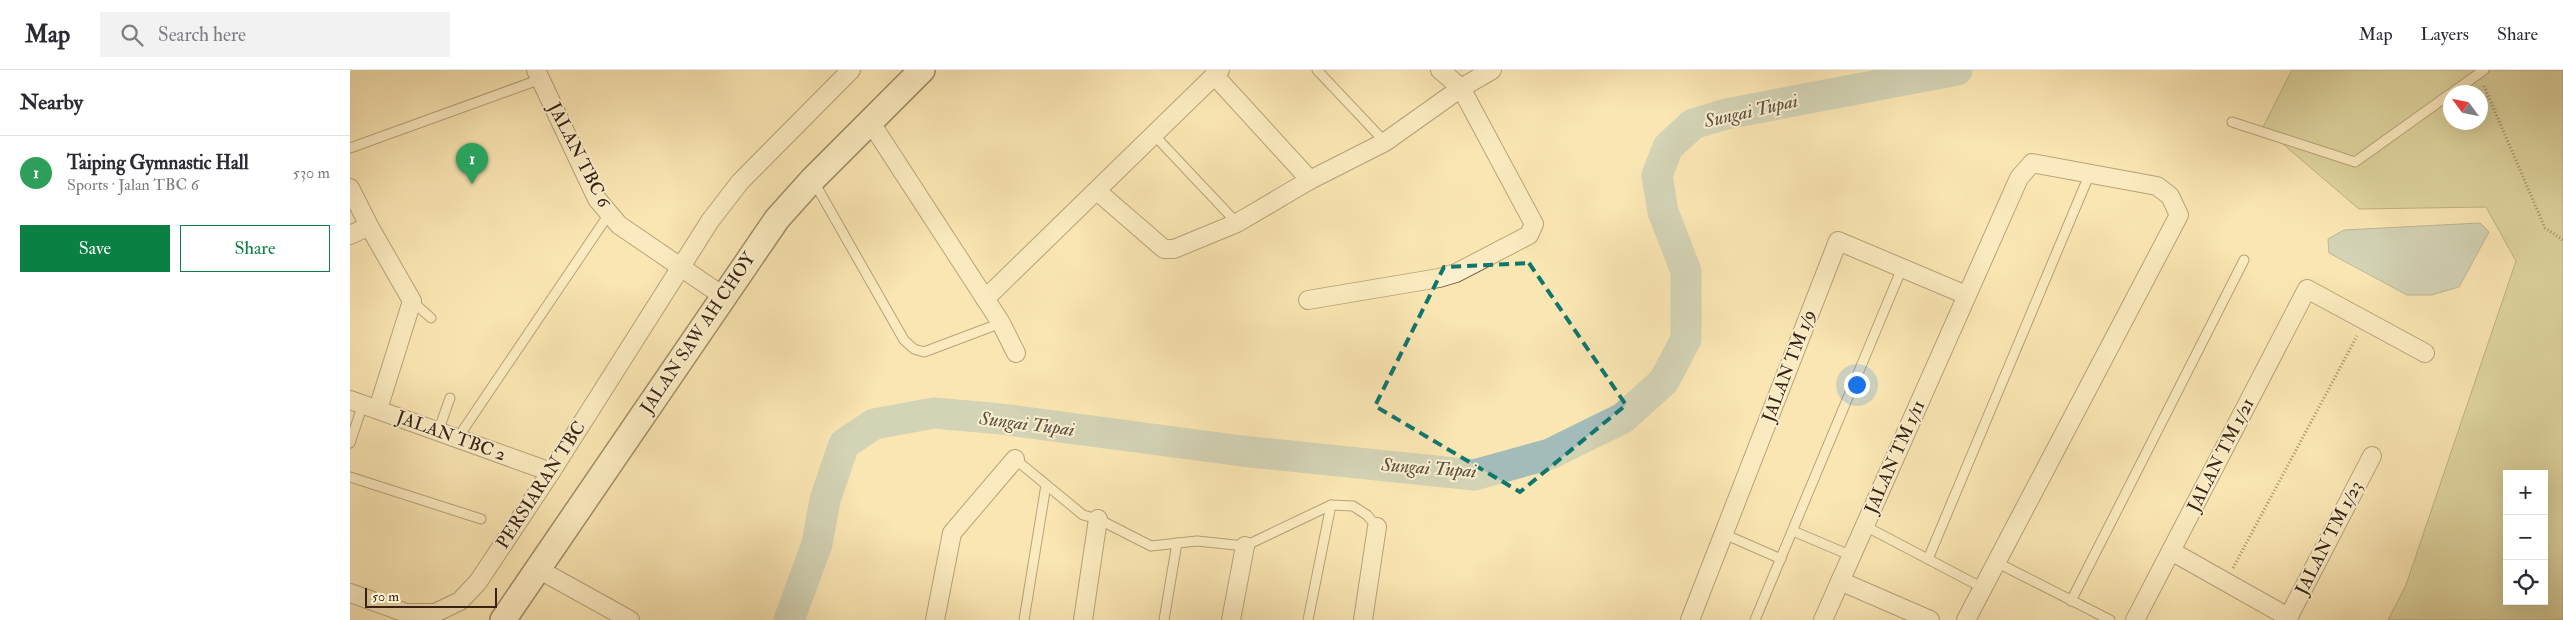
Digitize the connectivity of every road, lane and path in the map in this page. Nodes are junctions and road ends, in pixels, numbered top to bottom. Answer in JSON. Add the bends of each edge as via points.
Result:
{"nodes":[{"id":1,"x":851,"y":70,"type":"edge"},
{"id":2,"x":922,"y":70,"type":"edge"},
{"id":3,"x":1317,"y":70,"type":"edge"},
{"id":4,"x":1440,"y":70,"type":"edge"},
{"id":5,"x":1492,"y":70,"type":"edge"},
{"id":6,"x":2481,"y":72,"type":"edge"},
{"id":7,"x":1217,"y":73,"type":"edge"},
{"id":8,"x":539,"y":75,"type":"edge"},
{"id":9,"x":2463,"y":85,"type":"edge"},
{"id":10,"x":1461,"y":88,"type":"junction"},
{"id":11,"x":2443,"y":99,"type":"edge"},
{"id":12,"x":2232,"y":122,"type":"dead end"},
{"id":13,"x":871,"y":123,"type":"junction"},
{"id":14,"x":1155,"y":136,"type":"junction"},
{"id":15,"x":1385,"y":142,"type":"junction"},
{"id":16,"x":350,"y":148,"type":"edge"},
{"id":17,"x":2090,"y":173,"type":"junction"},
{"id":18,"x":812,"y":180,"type":"junction"},
{"id":19,"x":1310,"y":180,"type":"junction"},
{"id":20,"x":350,"y":188,"type":"edge"},
{"id":21,"x":1097,"y":191,"type":"junction"},
{"id":22,"x":609,"y":214,"type":"junction"},
{"id":23,"x":1237,"y":223,"type":"junction"},
{"id":24,"x":369,"y":226,"type":"junction"},
{"id":25,"x":350,"y":235,"type":"edge"},
{"id":26,"x":2563,"y":240,"type":"edge"},
{"id":27,"x":2244,"y":260,"type":"dead end"},
{"id":28,"x":679,"y":267,"type":"junction"},
{"id":29,"x":1902,"y":268,"type":"junction"},
{"id":30,"x":1966,"y":295,"type":"junction"},
{"id":31,"x":723,"y":296,"type":"junction"},
{"id":32,"x":985,"y":299,"type":"junction"},
{"id":33,"x":1308,"y":300,"type":"dead end"},
{"id":34,"x":412,"y":301,"type":"junction"},
{"id":35,"x":431,"y":318,"type":"dead end"},
{"id":36,"x":2366,"y":320,"type":"junction"},
{"id":37,"x":1001,"y":323,"type":"junction"},
{"id":38,"x":1016,"y":353,"type":"dead end"},
{"id":39,"x":2425,"y":353,"type":"dead end"},
{"id":40,"x":450,"y":398,"type":"dead end"},
{"id":41,"x":364,"y":404,"type":"edge"},
{"id":42,"x":438,"y":432,"type":"junction"},
{"id":43,"x":457,"y":439,"type":"junction"},
{"id":44,"x":350,"y":443,"type":"edge"},
{"id":45,"x":2372,"y":456,"type":"dead end"},
{"id":46,"x":1015,"y":459,"type":"joint"},
{"id":47,"x":551,"y":472,"type":"junction"},
{"id":48,"x":350,"y":477,"type":"edge"},
{"id":49,"x":1046,"y":484,"type":"junction"},
{"id":50,"x":1331,"y":505,"type":"junction"},
{"id":51,"x":481,"y":519,"type":"dead end"},
{"id":52,"x":1098,"y":519,"type":"junction"},
{"id":53,"x":1865,"y":526,"type":"junction"},
{"id":54,"x":1377,"y":527,"type":"joint"},
{"id":55,"x":1793,"y":531,"type":"junction"},
{"id":56,"x":1724,"y":534,"type":"junction"},
{"id":57,"x":1177,"y":543,"type":"junction"},
{"id":58,"x":1245,"y":546,"type":"junction"},
{"id":59,"x":2171,"y":551,"type":"junction"},
{"id":60,"x":1852,"y":556,"type":"junction"},
{"id":61,"x":1781,"y":559,"type":"junction"},
{"id":62,"x":1928,"y":559,"type":"junction"},
{"id":63,"x":1996,"y":562,"type":"junction"},
{"id":64,"x":534,"y":575,"type":"junction"},
{"id":65,"x":1840,"y":581,"type":"junction"},
{"id":66,"x":2225,"y":582,"type":"junction"},
{"id":67,"x":1983,"y":588,"type":"junction"},
{"id":68,"x":350,"y":593,"type":"edge"},
{"id":69,"x":2071,"y":601,"type":"junction"},
{"id":70,"x":1910,"y":616,"type":"edge"},
{"id":71,"x":2287,"y":619,"type":"edge"},
{"id":72,"x":503,"y":620,"type":"edge"},
{"id":73,"x":524,"y":620,"type":"edge"},
{"id":74,"x":630,"y":620,"type":"edge"},
{"id":75,"x":935,"y":620,"type":"edge"},
{"id":76,"x":1024,"y":620,"type":"edge"},
{"id":77,"x":1083,"y":620,"type":"edge"},
{"id":78,"x":1164,"y":620,"type":"edge"},
{"id":79,"x":1231,"y":620,"type":"edge"},
{"id":80,"x":1308,"y":620,"type":"edge"},
{"id":81,"x":1363,"y":620,"type":"edge"},
{"id":82,"x":1690,"y":620,"type":"edge"},
{"id":83,"x":1755,"y":620,"type":"edge"},
{"id":84,"x":1823,"y":620,"type":"edge"},
{"id":85,"x":1930,"y":620,"type":"edge"},
{"id":86,"x":1966,"y":620,"type":"edge"},
{"id":87,"x":2110,"y":620,"type":"edge"},
{"id":88,"x":2135,"y":620,"type":"edge"}],
"edges":[{"from":1,"to":28,"type":"street","name":"PERSIARAN TBC","via":[[740,182]]},
{"from":2,"to":13,"type":"street","name":"JALAN SAW AH CHOY"},
{"from":3,"to":15,"type":"lane"},
{"from":4,"to":10,"type":"street"},
{"from":5,"to":10,"type":"street"},
{"from":6,"to":9,"type":"lane"},
{"from":6,"to":26,"type":"path","via":[[2545,228]]},
{"from":7,"to":14,"type":"street"},
{"from":7,"to":19,"type":"street"},
{"from":8,"to":16,"type":"lane"},
{"from":8,"to":22,"type":"street","name":"JALAN TBC 6","via":[[597,199]]},
{"from":10,"to":15,"type":"street"},
{"from":10,"to":33,"type":"street","via":[[1534,224],[1533,231],[1439,278]]},
{"from":11,"to":12,"type":"lane","via":[[2355,162]]},
{"from":13,"to":18,"type":"street","name":"JALAN SAW AH CHOY"},
{"from":13,"to":32,"type":"street"},
{"from":14,"to":21,"type":"street"},
{"from":14,"to":23,"type":"lane"},
{"from":15,"to":19,"type":"street"},
{"from":17,"to":30,"type":"street","name":"JALAN TM 1/11","via":[[2032,163],[2019,178]]},
{"from":17,"to":62,"type":"lane"},
{"from":17,"to":63,"type":"street","via":[[2157,186],[2170,196],[2179,215]]},
{"from":18,"to":31,"type":"street","name":"JALAN SAW AH CHOY","via":[[777,218]]},
{"from":18,"to":37,"type":"lane","via":[[904,340],[914,348],[924,352]]},
{"from":19,"to":23,"type":"street"},
{"from":20,"to":24,"type":"street"},
{"from":21,"to":23,"type":"street","via":[[1164,249],[1174,249]]},
{"from":21,"to":32,"type":"street"},
{"from":22,"to":28,"type":"street","name":"JALAN TBC 6","via":[[619,225]]},
{"from":22,"to":43,"type":"lane"},
{"from":24,"to":25,"type":"street"},
{"from":24,"to":34,"type":"street"},
{"from":27,"to":69,"type":"lane"},
{"from":28,"to":31,"type":"street","name":"JALAN TBC 6"},
{"from":28,"to":47,"type":"street","name":"PERSIARAN TBC"},
{"from":29,"to":30,"type":"street","name":"JALAN TM 1/9"},
{"from":29,"to":55,"type":"lane"},
{"from":29,"to":56,"type":"street","name":"JALAN TM 1/9","via":[[1838,241]]},
{"from":30,"to":53,"type":"street","name":"JALAN TM 1/11"},
{"from":31,"to":64,"type":"street","name":"JALAN SAW AH CHOY"},
{"from":32,"to":37,"type":"street"},
{"from":34,"to":35,"type":"lane"},
{"from":34,"to":41,"type":"street"},
{"from":36,"to":39,"type":"street"},
{"from":36,"to":59,"type":"street","name":"JALAN TM 1/21","via":[[2307,289]]},
{"from":36,"to":66,"type":"path"},
{"from":37,"to":38,"type":"street"},
{"from":40,"to":42,"type":"lane"},
{"from":41,"to":42,"type":"street","name":"JALAN TBC 2"},
{"from":41,"to":44,"type":"lane"},
{"from":42,"to":43,"type":"street","name":"JALAN TBC 2"},
{"from":43,"to":47,"type":"street","name":"JALAN TBC 2"},
{"from":45,"to":71,"type":"street","name":"JALAN TM 1/23"},
{"from":46,"to":49,"type":"lane"},
{"from":46,"to":75,"type":"street","via":[[952,533]]},
{"from":47,"to":68,"type":"street","name":"PERSIARAN TBC","via":[[478,582],[460,601],[435,613],[406,613]]},
{"from":48,"to":51,"type":"lane"},
{"from":49,"to":52,"type":"lane","via":[[1082,515]]},
{"from":49,"to":76,"type":"lane"},
{"from":50,"to":54,"type":"lane","via":[[1353,506]]},
{"from":50,"to":58,"type":"lane"},
{"from":50,"to":80,"type":"lane"},
{"from":52,"to":57,"type":"lane","via":[[1151,546]]},
{"from":52,"to":77,"type":"street"},
{"from":53,"to":60,"type":"street","name":"JALAN TM 1/11"},
{"from":53,"to":62,"type":"lane"},
{"from":54,"to":81,"type":"street"},
{"from":55,"to":60,"type":"lane"},
{"from":55,"to":61,"type":"lane"},
{"from":56,"to":61,"type":"lane"},
{"from":56,"to":82,"type":"street","name":"JALAN TM 1/9"},
{"from":57,"to":58,"type":"lane","via":[[1197,541]]},
{"from":57,"to":78,"type":"lane"},
{"from":58,"to":79,"type":"street"},
{"from":59,"to":66,"type":"street"},
{"from":59,"to":88,"type":"street","name":"JALAN TM 1/21"},
{"from":60,"to":65,"type":"street","name":"JALAN TM 1/11"},
{"from":61,"to":83,"type":"lane"},
{"from":62,"to":67,"type":"lane"},
{"from":63,"to":67,"type":"street"},
{"from":63,"to":69,"type":"lane"},
{"from":64,"to":72,"type":"street","name":"JALAN SAW AH CHOY"},
{"from":64,"to":73,"type":"street"},
{"from":64,"to":74,"type":"street"},
{"from":65,"to":70,"type":"street"},
{"from":65,"to":84,"type":"street","name":"JALAN TM 1/11"},
{"from":66,"to":71,"type":"street"},
{"from":67,"to":86,"type":"street"},
{"from":69,"to":87,"type":"lane"},
{"from":70,"to":85,"type":"street"}]}
